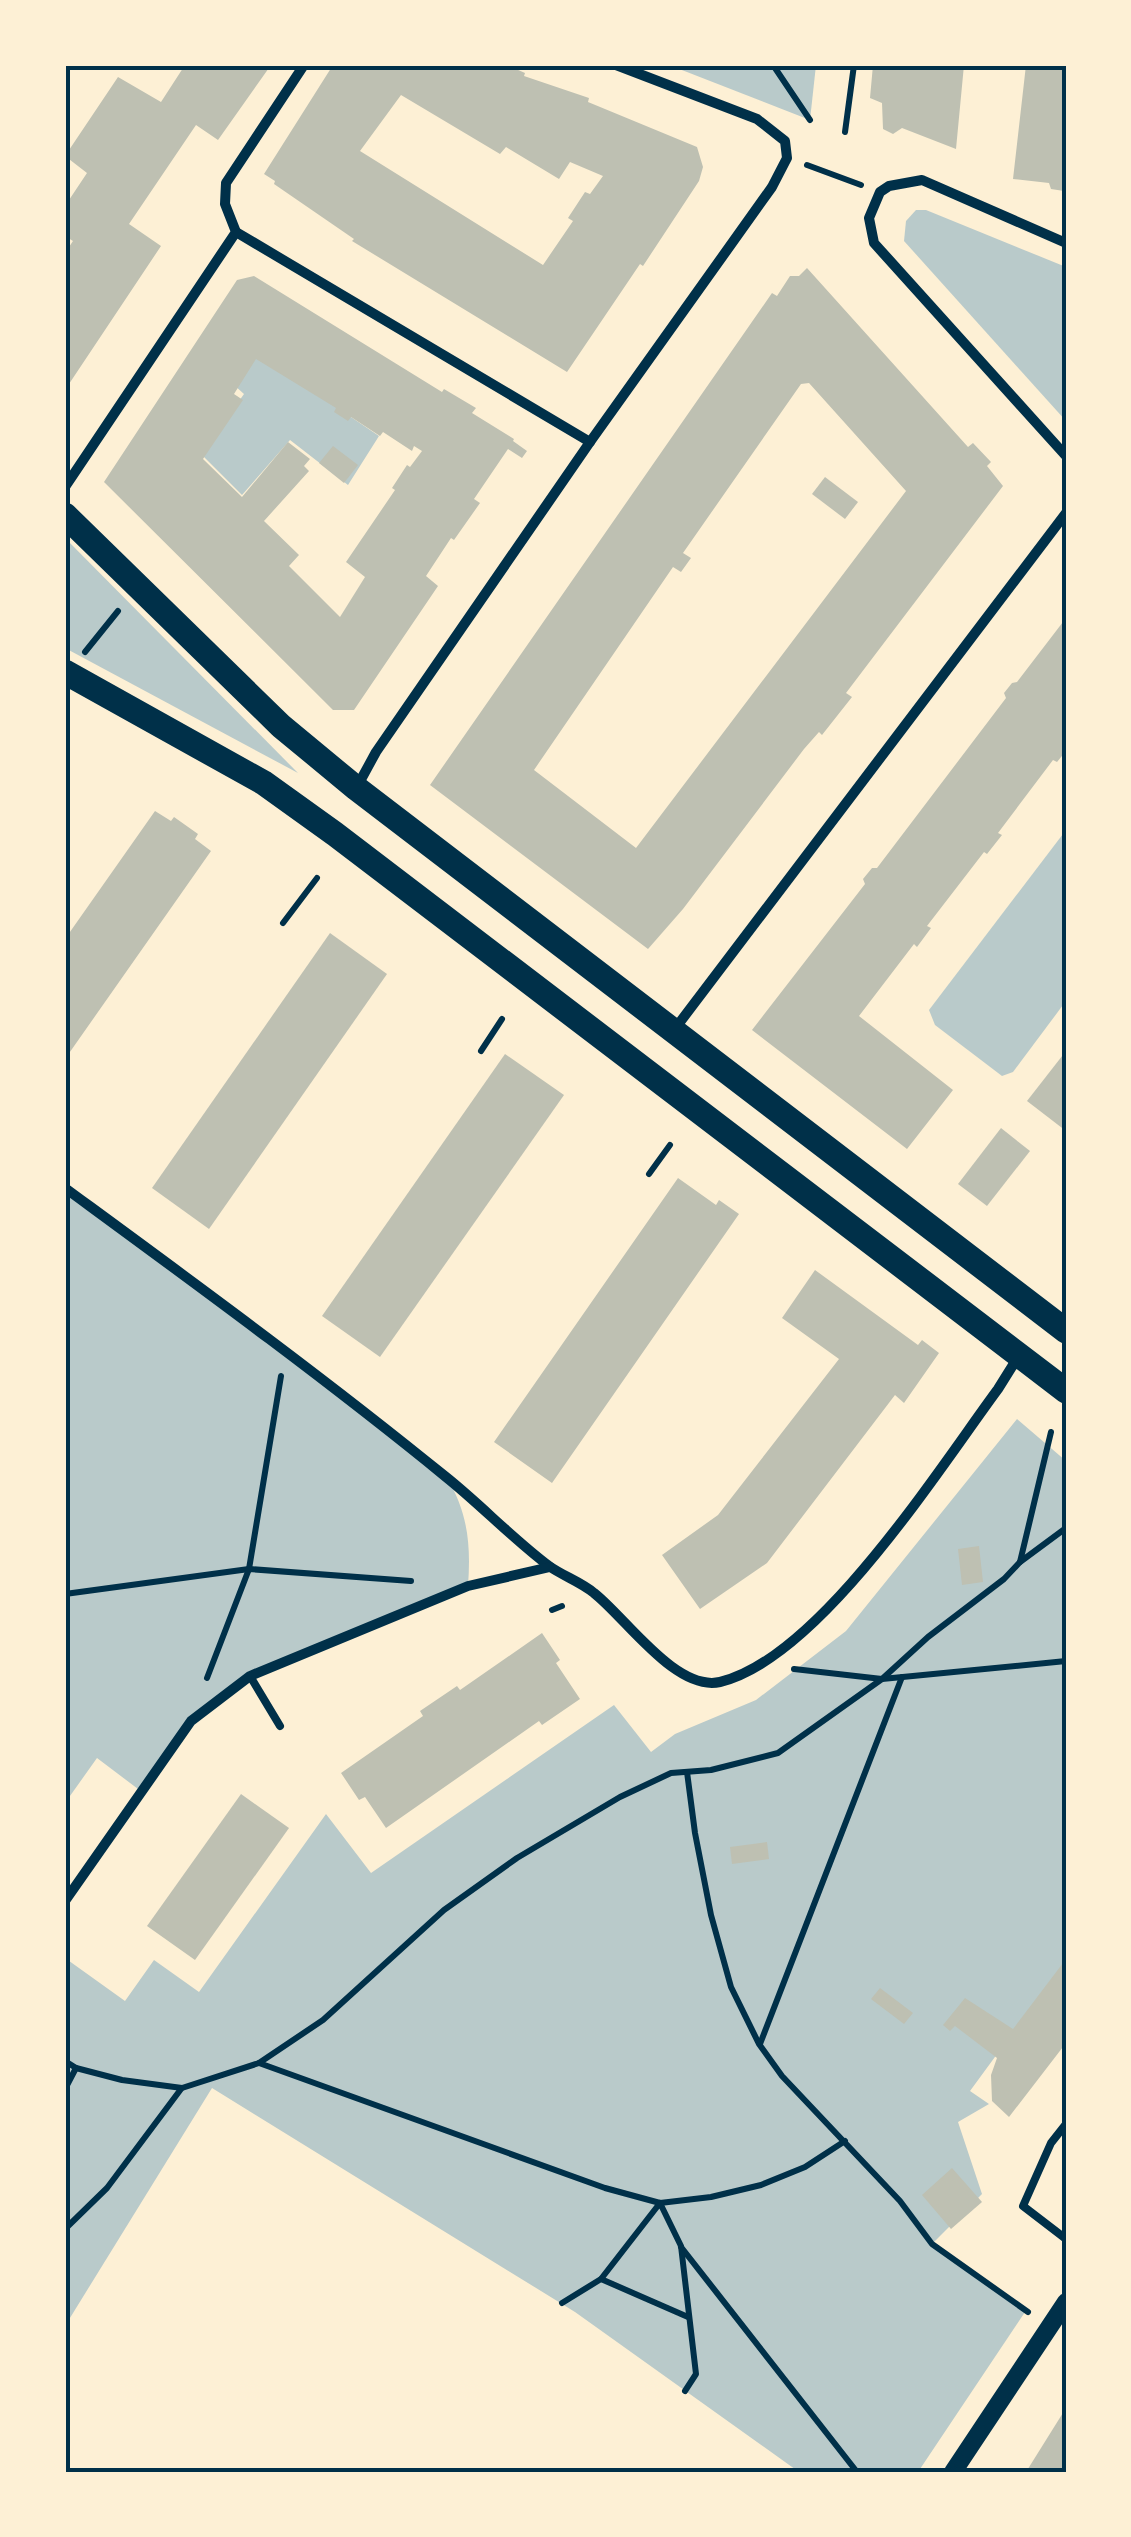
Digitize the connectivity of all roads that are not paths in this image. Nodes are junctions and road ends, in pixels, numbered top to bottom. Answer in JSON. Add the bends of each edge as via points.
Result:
{"nodes":[{"id":1,"x":304,"y":65,"type":"edge"},
{"id":2,"x":616,"y":65,"type":"edge"},
{"id":3,"x":236,"y":232,"type":"junction"},
{"id":4,"x":1066,"y":243,"type":"edge"},
{"id":5,"x":590,"y":442,"type":"junction"},
{"id":6,"x":1066,"y":456,"type":"edge"},
{"id":7,"x":65,"y":487,"type":"edge"},
{"id":8,"x":1066,"y":513,"type":"edge"},
{"id":9,"x":65,"y":515,"type":"edge"},
{"id":10,"x":74,"y":663,"type":"edge"},
{"id":11,"x":356,"y":788,"type":"junction"},
{"id":12,"x":673,"y":1031,"type":"junction"},
{"id":13,"x":65,"y":1188,"type":"edge"},
{"id":14,"x":1066,"y":1331,"type":"edge"},
{"id":15,"x":1019,"y":1355,"type":"junction"},
{"id":16,"x":1066,"y":1391,"type":"edge"},
{"id":17,"x":550,"y":1567,"type":"junction"},
{"id":18,"x":250,"y":1676,"type":"junction"},
{"id":19,"x":280,"y":1726,"type":"dead end"},
{"id":20,"x":65,"y":1901,"type":"edge"},
{"id":21,"x":1066,"y":2124,"type":"edge"},
{"id":22,"x":1066,"y":2238,"type":"edge"},
{"id":23,"x":1066,"y":2302,"type":"edge"},
{"id":24,"x":953,"y":2472,"type":"edge"}],
"edges":[{"from":1,"to":3,"type":"street","via":[[226,184],[225,204]]},
{"from":2,"to":5,"type":"street","via":[[757,119],[785,141],[787,158]]},
{"from":3,"to":5,"type":"street"},
{"from":3,"to":7,"type":"street"},
{"from":4,"to":6,"type":"street","via":[[922,180],[880,192],[868,218],[874,243]]},
{"from":5,"to":11,"type":"street"},
{"from":8,"to":12,"type":"street"},
{"from":9,"to":11,"type":"main road","via":[[281,726]]},
{"from":10,"to":15,"type":"main road","via":[[335,834]]},
{"from":11,"to":12,"type":"main road"},
{"from":12,"to":14,"type":"main road"},
{"from":13,"to":17,"type":"street","via":[[285,1350]]},
{"from":15,"to":16,"type":"main road"},
{"from":15,"to":17,"type":"street","via":[[840,1598],[758,1666],[718,1683],[692,1679],[594,1592]]},
{"from":17,"to":18,"type":"street","via":[[468,1586]]},
{"from":18,"to":19,"type":"lane"},
{"from":18,"to":20,"type":"street","via":[[191,1721]]},
{"from":21,"to":22,"type":"lane","via":[[1023,2206]]},
{"from":23,"to":24,"type":"street"}]}
